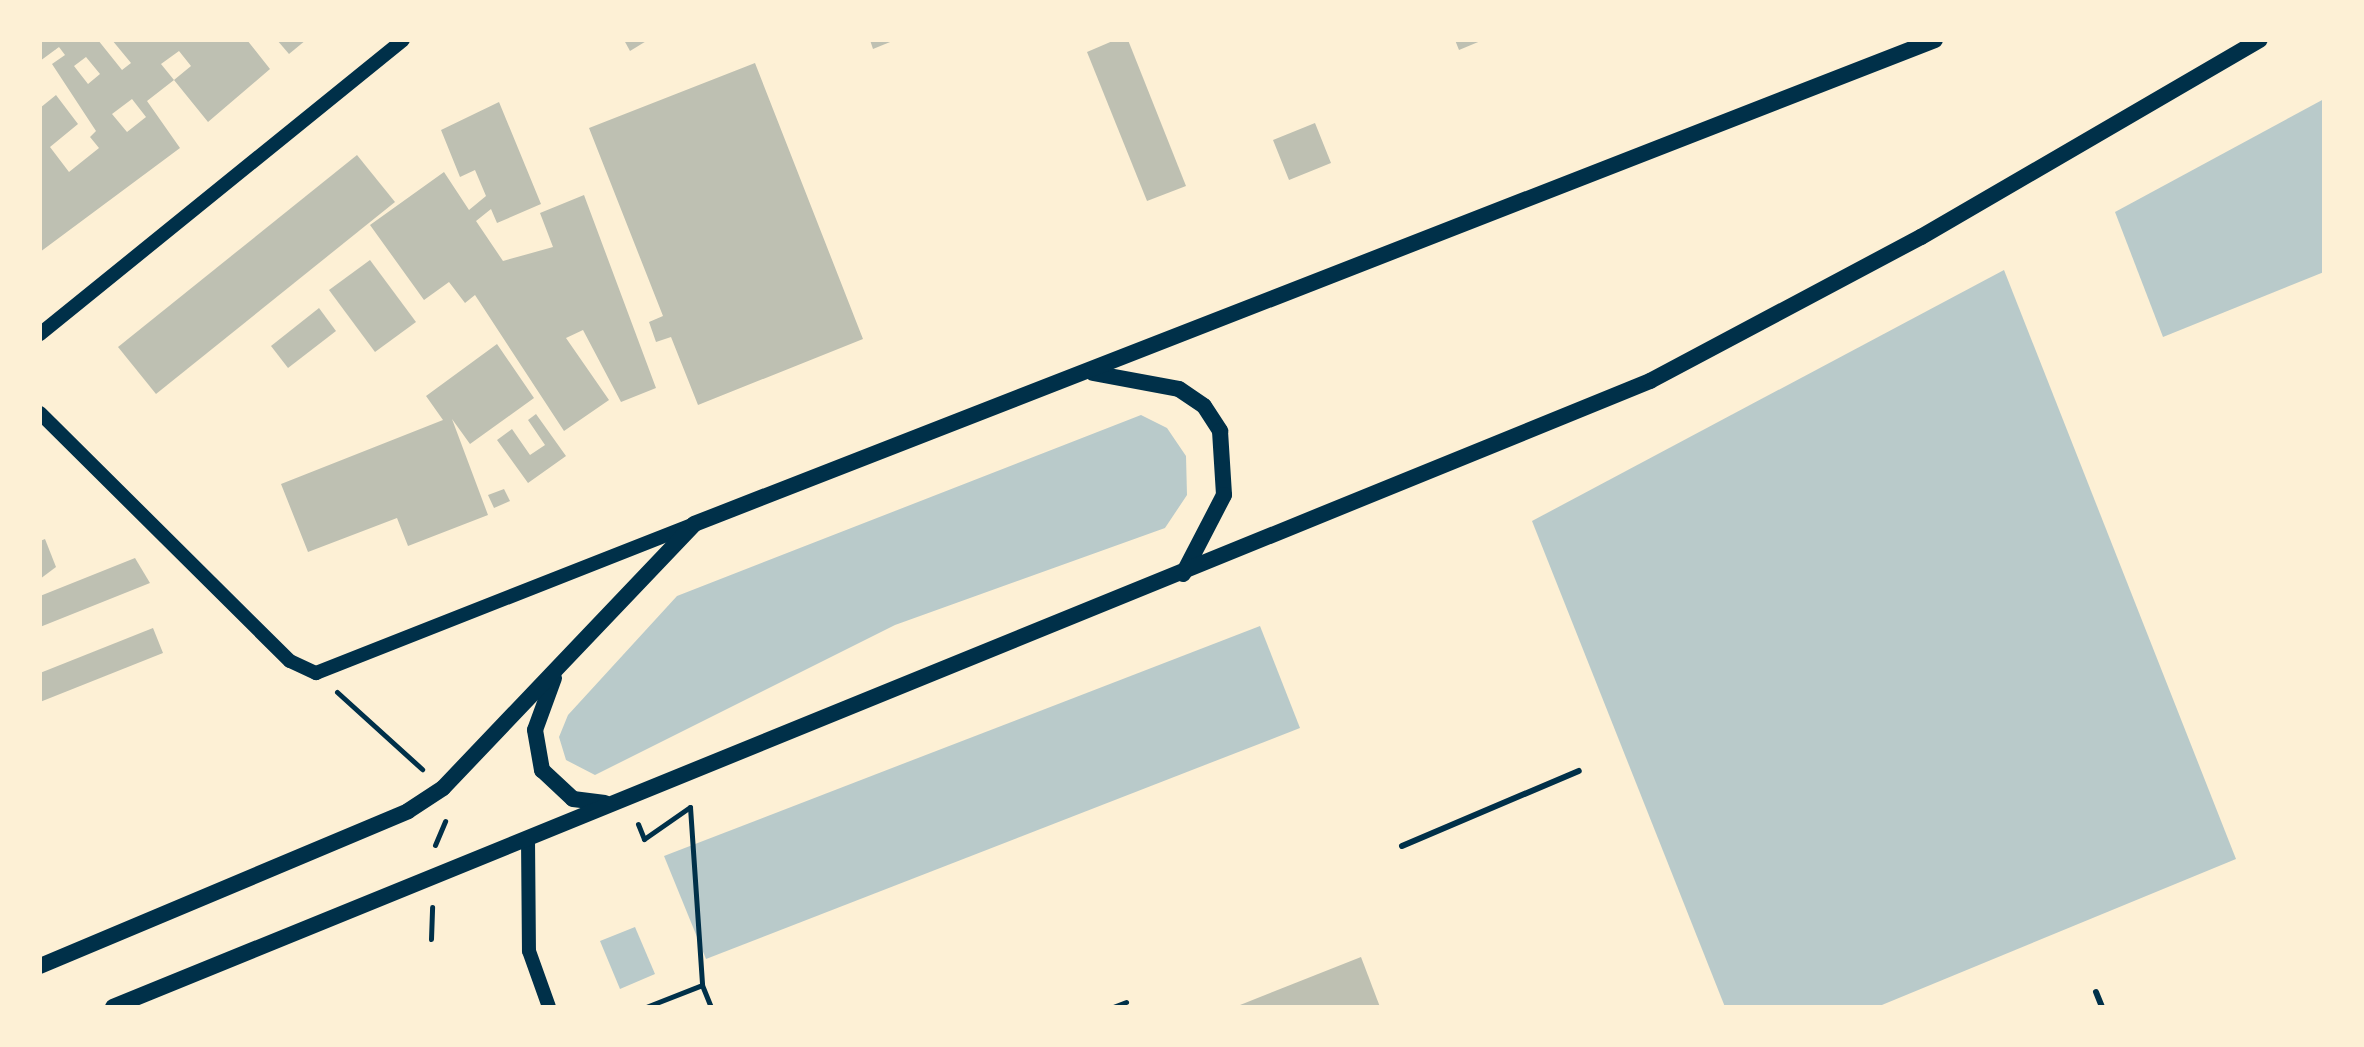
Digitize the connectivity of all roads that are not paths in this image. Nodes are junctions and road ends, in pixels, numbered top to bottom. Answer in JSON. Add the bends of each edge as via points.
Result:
{"nodes":[{"id":1,"x":403,"y":40,"type":"edge"},
{"id":2,"x":1935,"y":40,"type":"edge"},
{"id":3,"x":2260,"y":40,"type":"edge"},
{"id":4,"x":40,"y":334,"type":"edge"},
{"id":5,"x":1090,"y":372,"type":"junction"},
{"id":6,"x":40,"y":413,"type":"edge"},
{"id":7,"x":694,"y":524,"type":"junction"},
{"id":8,"x":1183,"y":574,"type":"junction"},
{"id":9,"x":565,"y":659,"type":"junction"},
{"id":10,"x":1579,"y":771,"type":"dead end"},
{"id":11,"x":620,"y":800,"type":"junction"},
{"id":12,"x":528,"y":839,"type":"junction"},
{"id":13,"x":1402,"y":846,"type":"dead end"},
{"id":14,"x":40,"y":966,"type":"edge"},
{"id":15,"x":2096,"y":992,"type":"dead end"},
{"id":16,"x":113,"y":1007,"type":"edge"},
{"id":17,"x":549,"y":1007,"type":"edge"},
{"id":18,"x":2102,"y":1007,"type":"edge"}],
"edges":[{"from":1,"to":4,"type":"street"},
{"from":2,"to":5,"type":"main road"},
{"from":3,"to":8,"type":"main road","via":[[1921,237],[1650,381]]},
{"from":5,"to":7,"type":"main road"},
{"from":5,"to":8,"type":"main road","via":[[1179,389],[1204,406],[1220,431],[1224,495]]},
{"from":6,"to":7,"type":"street","via":[[290,661],[316,673]]},
{"from":7,"to":9,"type":"main road"},
{"from":8,"to":11,"type":"main road"},
{"from":9,"to":11,"type":"main road","via":[[545,695],[535,751],[555,787],[573,799]]},
{"from":9,"to":14,"type":"main road","via":[[443,788],[408,811]]},
{"from":10,"to":13,"type":"lane"},
{"from":11,"to":12,"type":"main road"},
{"from":12,"to":16,"type":"main road"},
{"from":12,"to":17,"type":"street","via":[[529,951]]},
{"from":15,"to":18,"type":"lane"}]}
